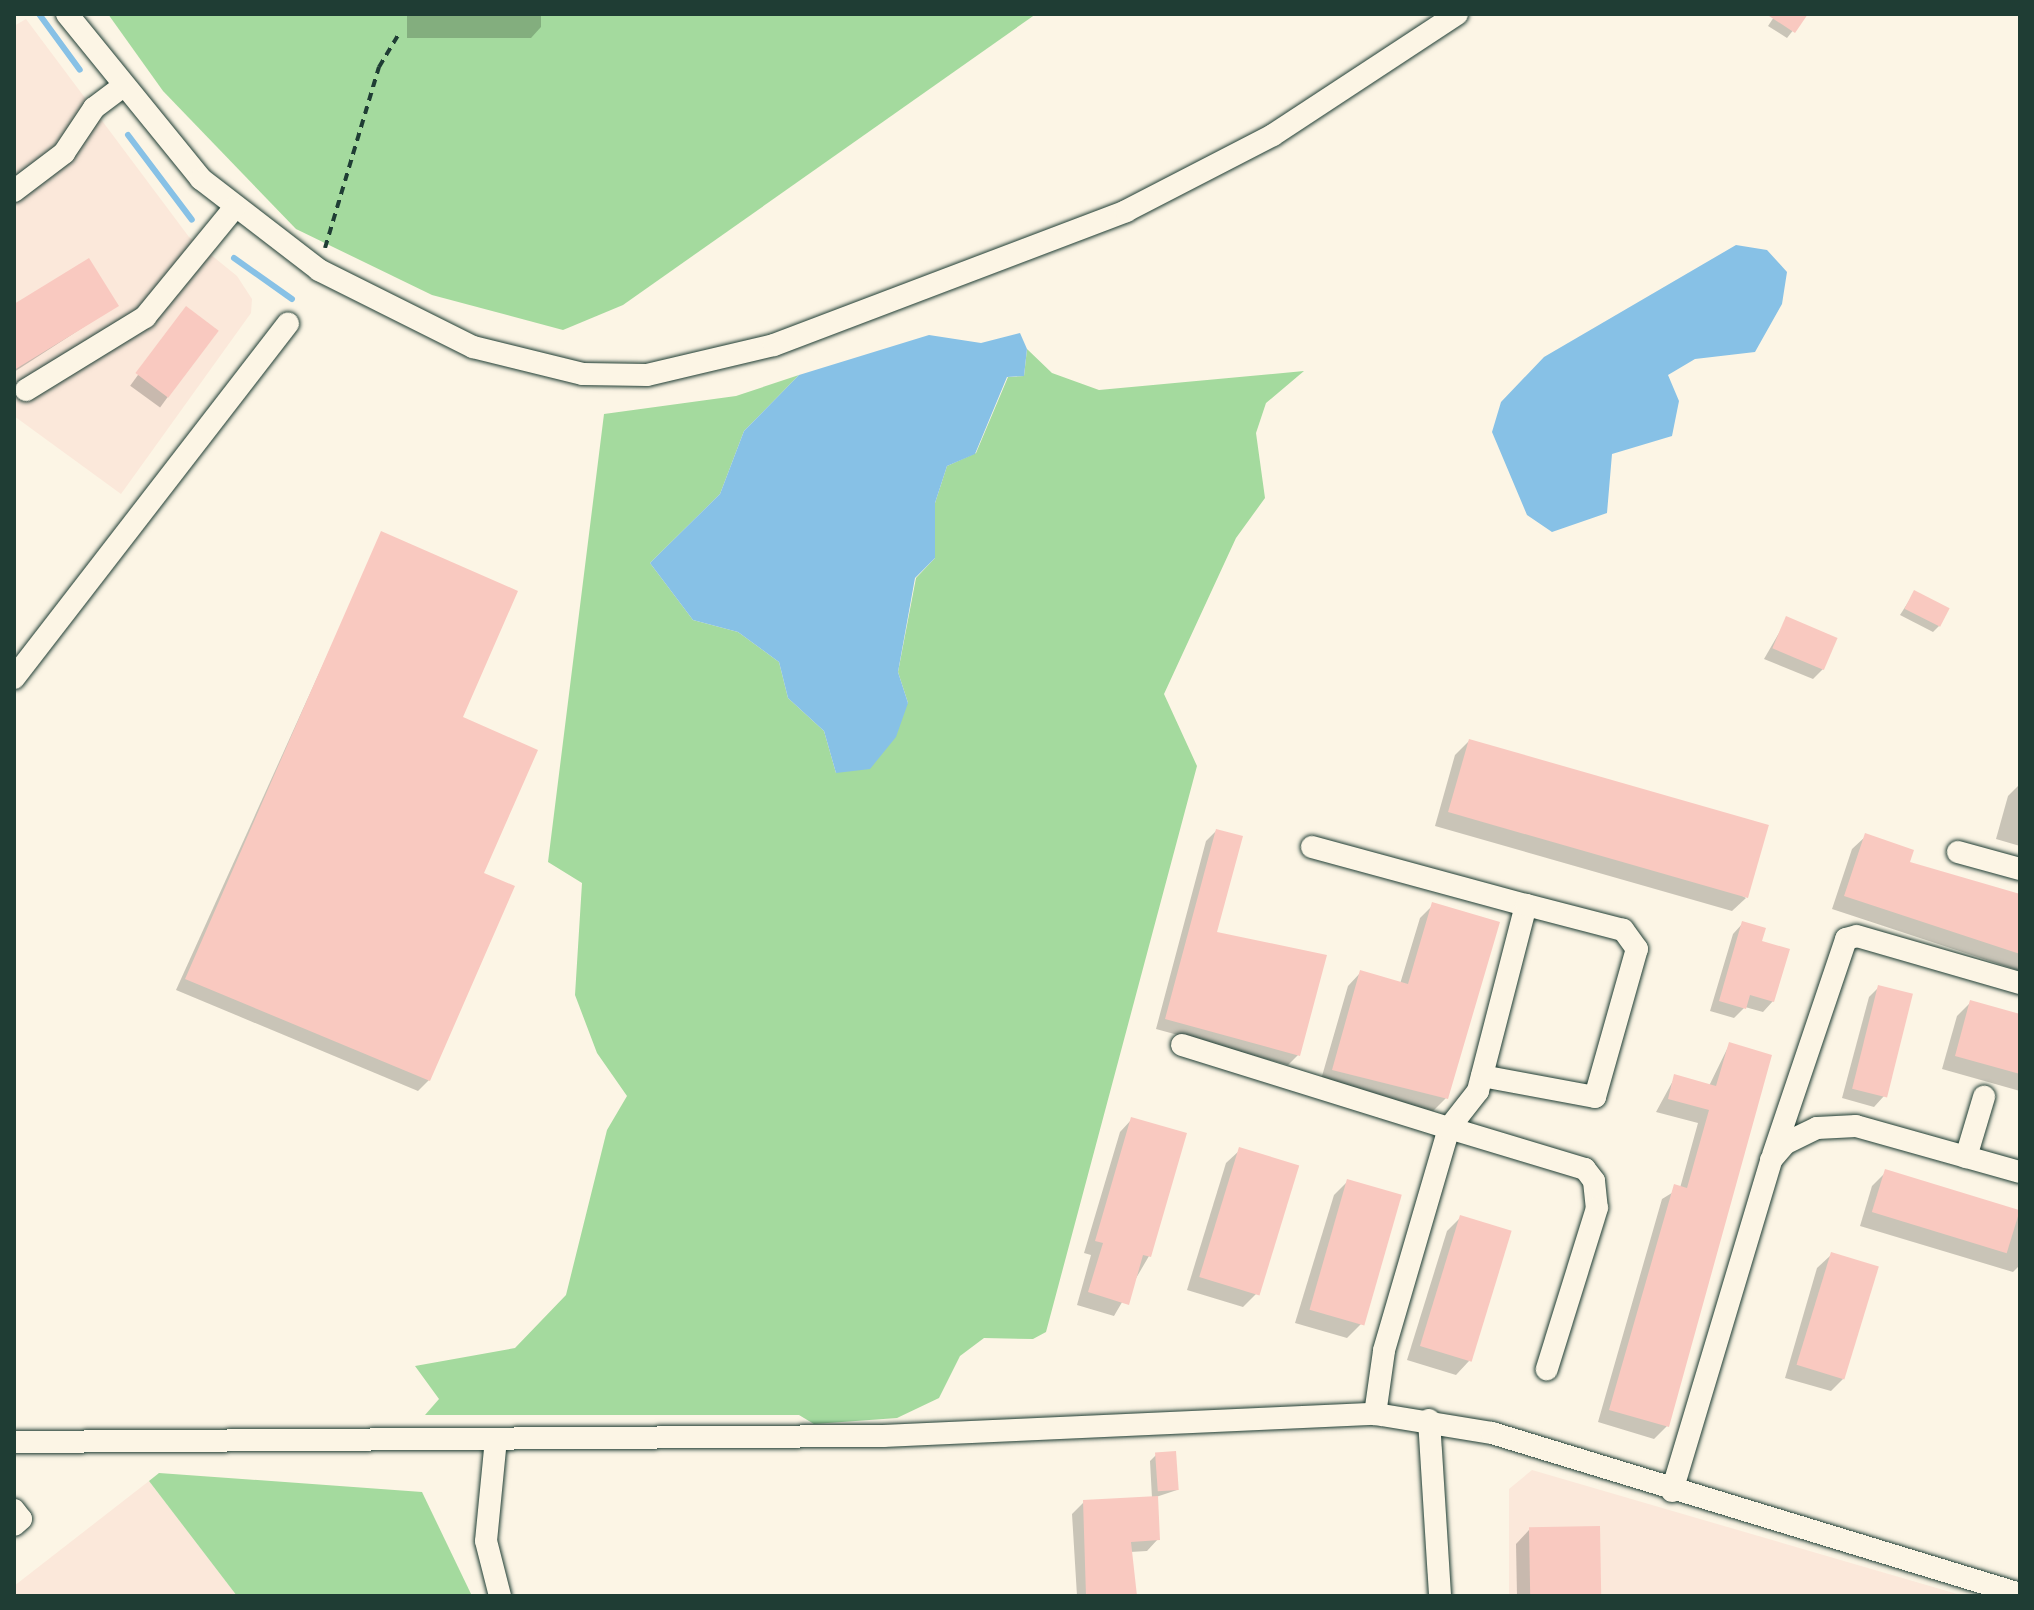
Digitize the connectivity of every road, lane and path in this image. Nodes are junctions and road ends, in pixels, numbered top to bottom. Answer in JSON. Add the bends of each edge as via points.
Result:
{"nodes":[{"id":1,"x":67,"y":14,"type":"edge"},
{"id":2,"x":1457,"y":14,"type":"edge"},
{"id":3,"x":399,"y":34,"type":"dead end"},
{"id":4,"x":122,"y":87,"type":"junction"},
{"id":5,"x":14,"y":191,"type":"edge"},
{"id":6,"x":235,"y":207,"type":"junction"},
{"id":7,"x":319,"y":270,"type":"junction"},
{"id":8,"x":288,"y":324,"type":"dead end"},
{"id":9,"x":26,"y":390,"type":"dead end"},
{"id":10,"x":14,"y":678,"type":"edge"},
{"id":11,"x":1312,"y":847,"type":"dead end"},
{"id":12,"x":1958,"y":852,"type":"dead end"},
{"id":13,"x":2020,"y":869,"type":"edge"},
{"id":14,"x":1526,"y":905,"type":"junction"},
{"id":15,"x":2020,"y":983,"type":"edge"},
{"id":16,"x":1182,"y":1045,"type":"dead end"},
{"id":17,"x":1482,"y":1076,"type":"junction"},
{"id":18,"x":1984,"y":1097,"type":"dead end"},
{"id":19,"x":1449,"y":1128,"type":"junction"},
{"id":20,"x":1966,"y":1157,"type":"junction"},
{"id":21,"x":1771,"y":1160,"type":"junction"},
{"id":22,"x":2020,"y":1172,"type":"edge"},
{"id":23,"x":1547,"y":1369,"type":"dead end"},
{"id":24,"x":1375,"y":1414,"type":"junction"},
{"id":25,"x":1429,"y":1420,"type":"junction"},
{"id":26,"x":496,"y":1439,"type":"junction"},
{"id":27,"x":14,"y":1442,"type":"edge"},
{"id":28,"x":1672,"y":1491,"type":"junction"},
{"id":29,"x":14,"y":1510,"type":"edge"},
{"id":30,"x":14,"y":1525,"type":"edge"},
{"id":31,"x":2020,"y":1594,"type":"edge"},
{"id":32,"x":500,"y":1596,"type":"edge"},
{"id":33,"x":1440,"y":1596,"type":"edge"}],
"edges":[{"from":1,"to":4,"type":"street"},
{"from":2,"to":7,"type":"street","via":[[1273,135],[1126,211],[699,366],[647,375],[527,365],[395,314]]},
{"from":3,"to":7,"type":"path","via":[[379,67]]},
{"from":4,"to":5,"type":"street","via":[[94,108],[64,153]]},
{"from":4,"to":6,"type":"street"},
{"from":6,"to":7,"type":"street"},
{"from":6,"to":9,"type":"street","via":[[145,317]]},
{"from":8,"to":10,"type":"street"},
{"from":11,"to":14,"type":"street"},
{"from":12,"to":13,"type":"street"},
{"from":14,"to":17,"type":"street"},
{"from":14,"to":17,"type":"street","via":[[1623,930],[1637,949],[1595,1097]]},
{"from":15,"to":21,"type":"street","via":[[1877,941],[1846,939]]},
{"from":16,"to":19,"type":"street"},
{"from":17,"to":19,"type":"street","via":[[1473,1104]]},
{"from":18,"to":20,"type":"street"},
{"from":19,"to":23,"type":"street","via":[[1585,1169],[1594,1181],[1597,1208]]},
{"from":19,"to":24,"type":"street","via":[[1384,1351]]},
{"from":20,"to":21,"type":"street","via":[[1836,1125],[1800,1133]]},
{"from":20,"to":22,"type":"street"},
{"from":21,"to":28,"type":"street"},
{"from":24,"to":25,"type":"street"},
{"from":24,"to":26,"type":"street","via":[[883,1436]]},
{"from":25,"to":28,"type":"street"},
{"from":25,"to":33,"type":"street"},
{"from":26,"to":27,"type":"street"},
{"from":26,"to":32,"type":"street","via":[[486,1541]]},
{"from":28,"to":31,"type":"street"},
{"from":29,"to":30,"type":"street","via":[[21,1519]]}]}
